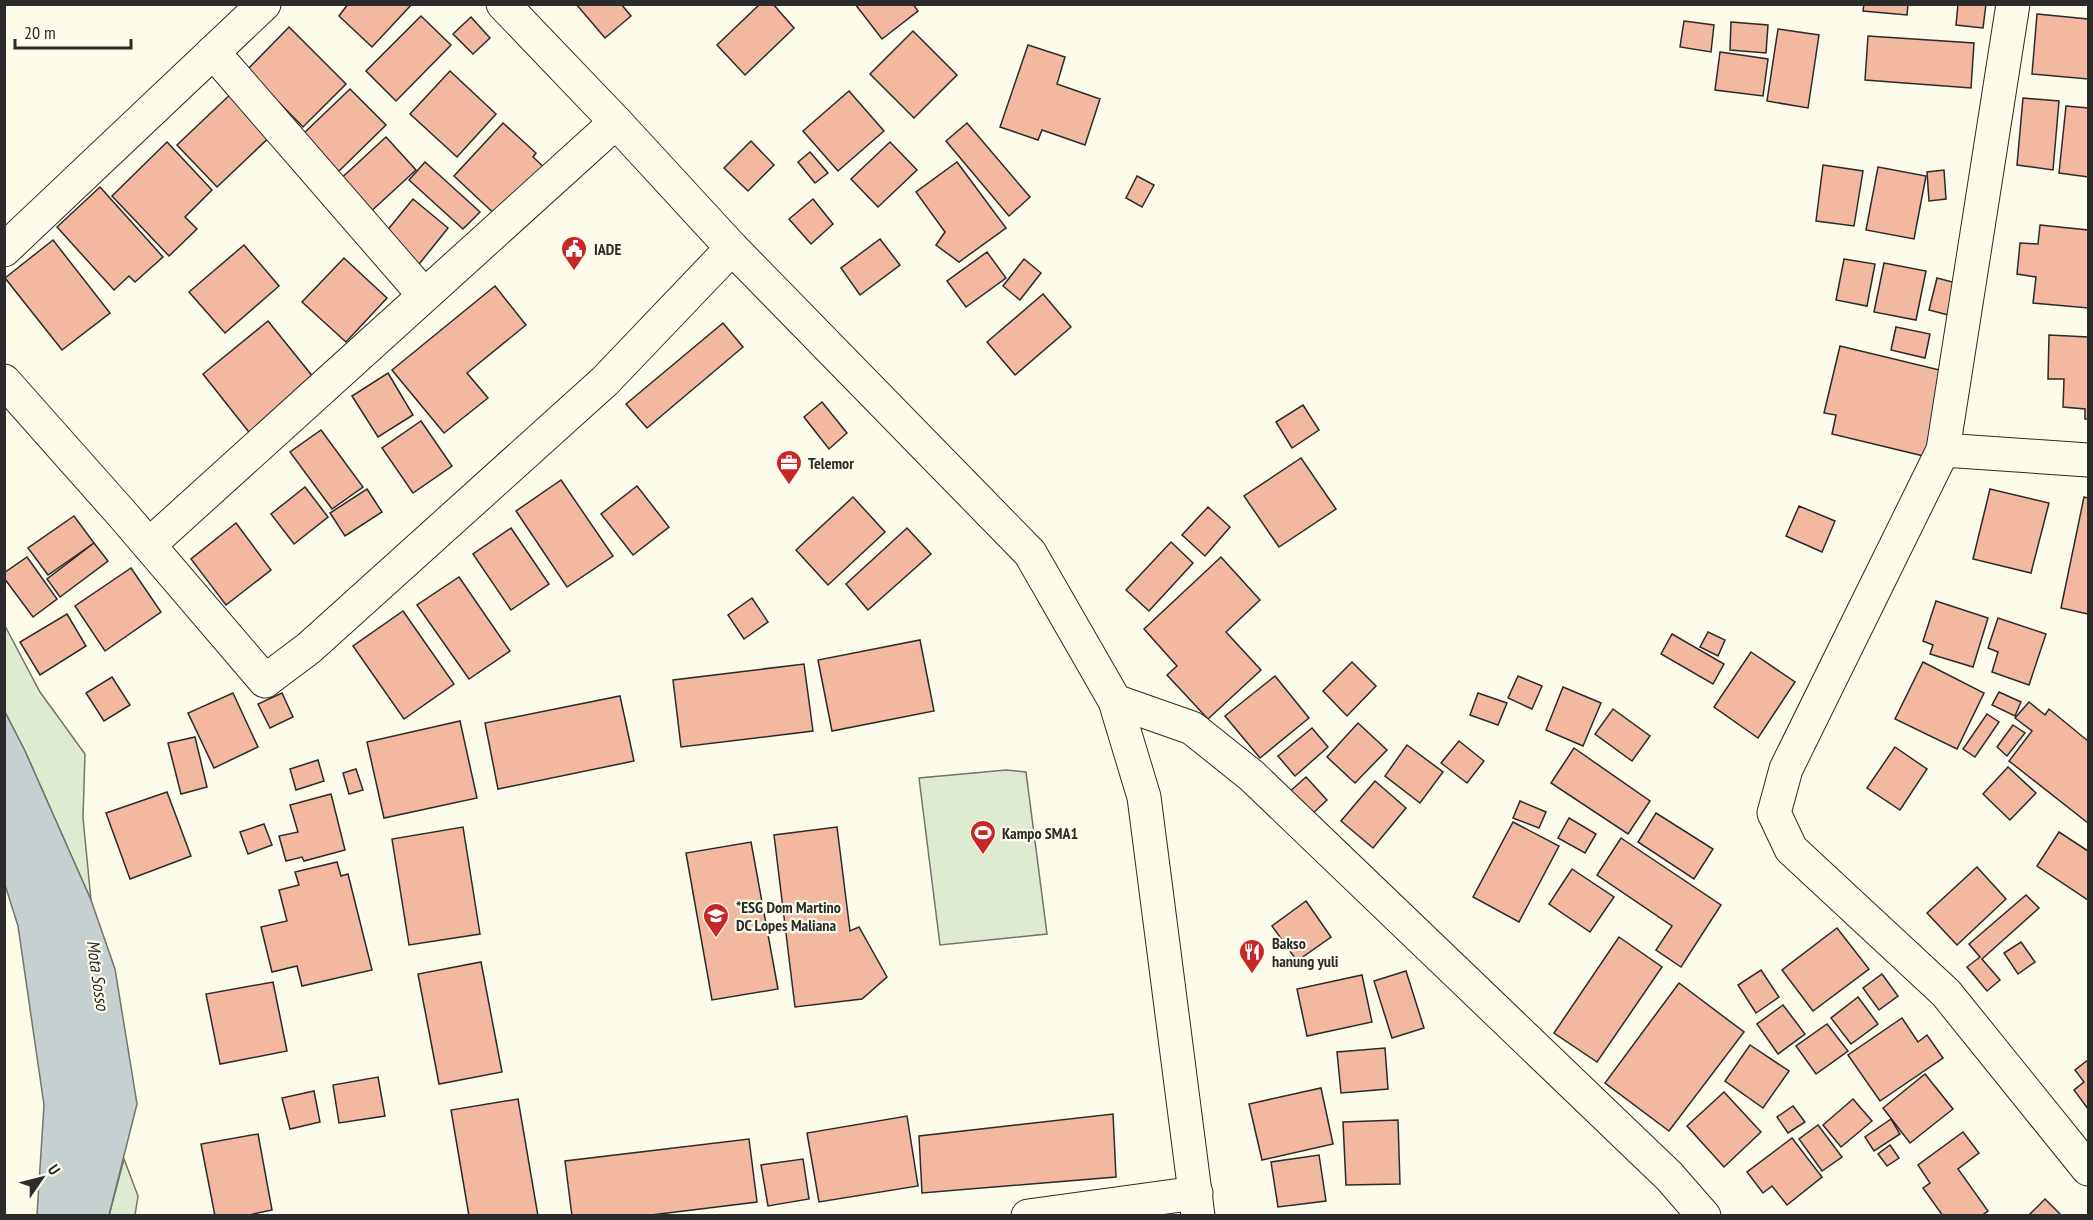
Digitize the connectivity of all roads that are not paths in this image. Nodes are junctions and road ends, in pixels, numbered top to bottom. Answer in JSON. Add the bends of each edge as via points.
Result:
{"nodes":[{"id":1,"x":264,"y":4,"type":"edge"},
{"id":2,"x":502,"y":4,"type":"edge"},
{"id":3,"x":2013,"y":4,"type":"edge"},
{"id":4,"x":213,"y":52,"type":"junction"},
{"id":5,"x":616,"y":122,"type":"junction"},
{"id":6,"x":732,"y":248,"type":"junction"},
{"id":7,"x":4,"y":250,"type":"edge"},
{"id":8,"x":424,"y":295,"type":"junction"},
{"id":9,"x":4,"y":381,"type":"edge"},
{"id":10,"x":1942,"y":450,"type":"junction"},
{"id":11,"x":2088,"y":460,"type":"edge"},
{"id":12,"x":149,"y":545,"type":"junction"},
{"id":13,"x":1114,"y":701,"type":"junction"},
{"id":14,"x":2088,"y":1169,"type":"edge"},
{"id":15,"x":1197,"y":1204,"type":"edge"},
{"id":16,"x":1028,"y":1215,"type":"edge"},
{"id":17,"x":1704,"y":1215,"type":"edge"}],
"edges":[{"from":1,"to":4,"type":"street"},
{"from":2,"to":5,"type":"street"},
{"from":3,"to":10,"type":"street"},
{"from":4,"to":7,"type":"street"},
{"from":4,"to":8,"type":"street"},
{"from":5,"to":6,"type":"street"},
{"from":5,"to":8,"type":"street"},
{"from":6,"to":12,"type":"street","via":[[605,381],[309,648],[265,681]]},
{"from":6,"to":13,"type":"street","via":[[1030,553]]},
{"from":8,"to":12,"type":"street"},
{"from":9,"to":12,"type":"street"},
{"from":10,"to":11,"type":"street"},
{"from":10,"to":14,"type":"street","via":[[1786,769],[1774,813],[1791,849],[1946,993]]},
{"from":13,"to":15,"type":"street","via":[[1144,797]]},
{"from":13,"to":17,"type":"street","via":[[1192,728],[1252,776],[1669,1176]]},
{"from":15,"to":16,"type":"street"}]}
